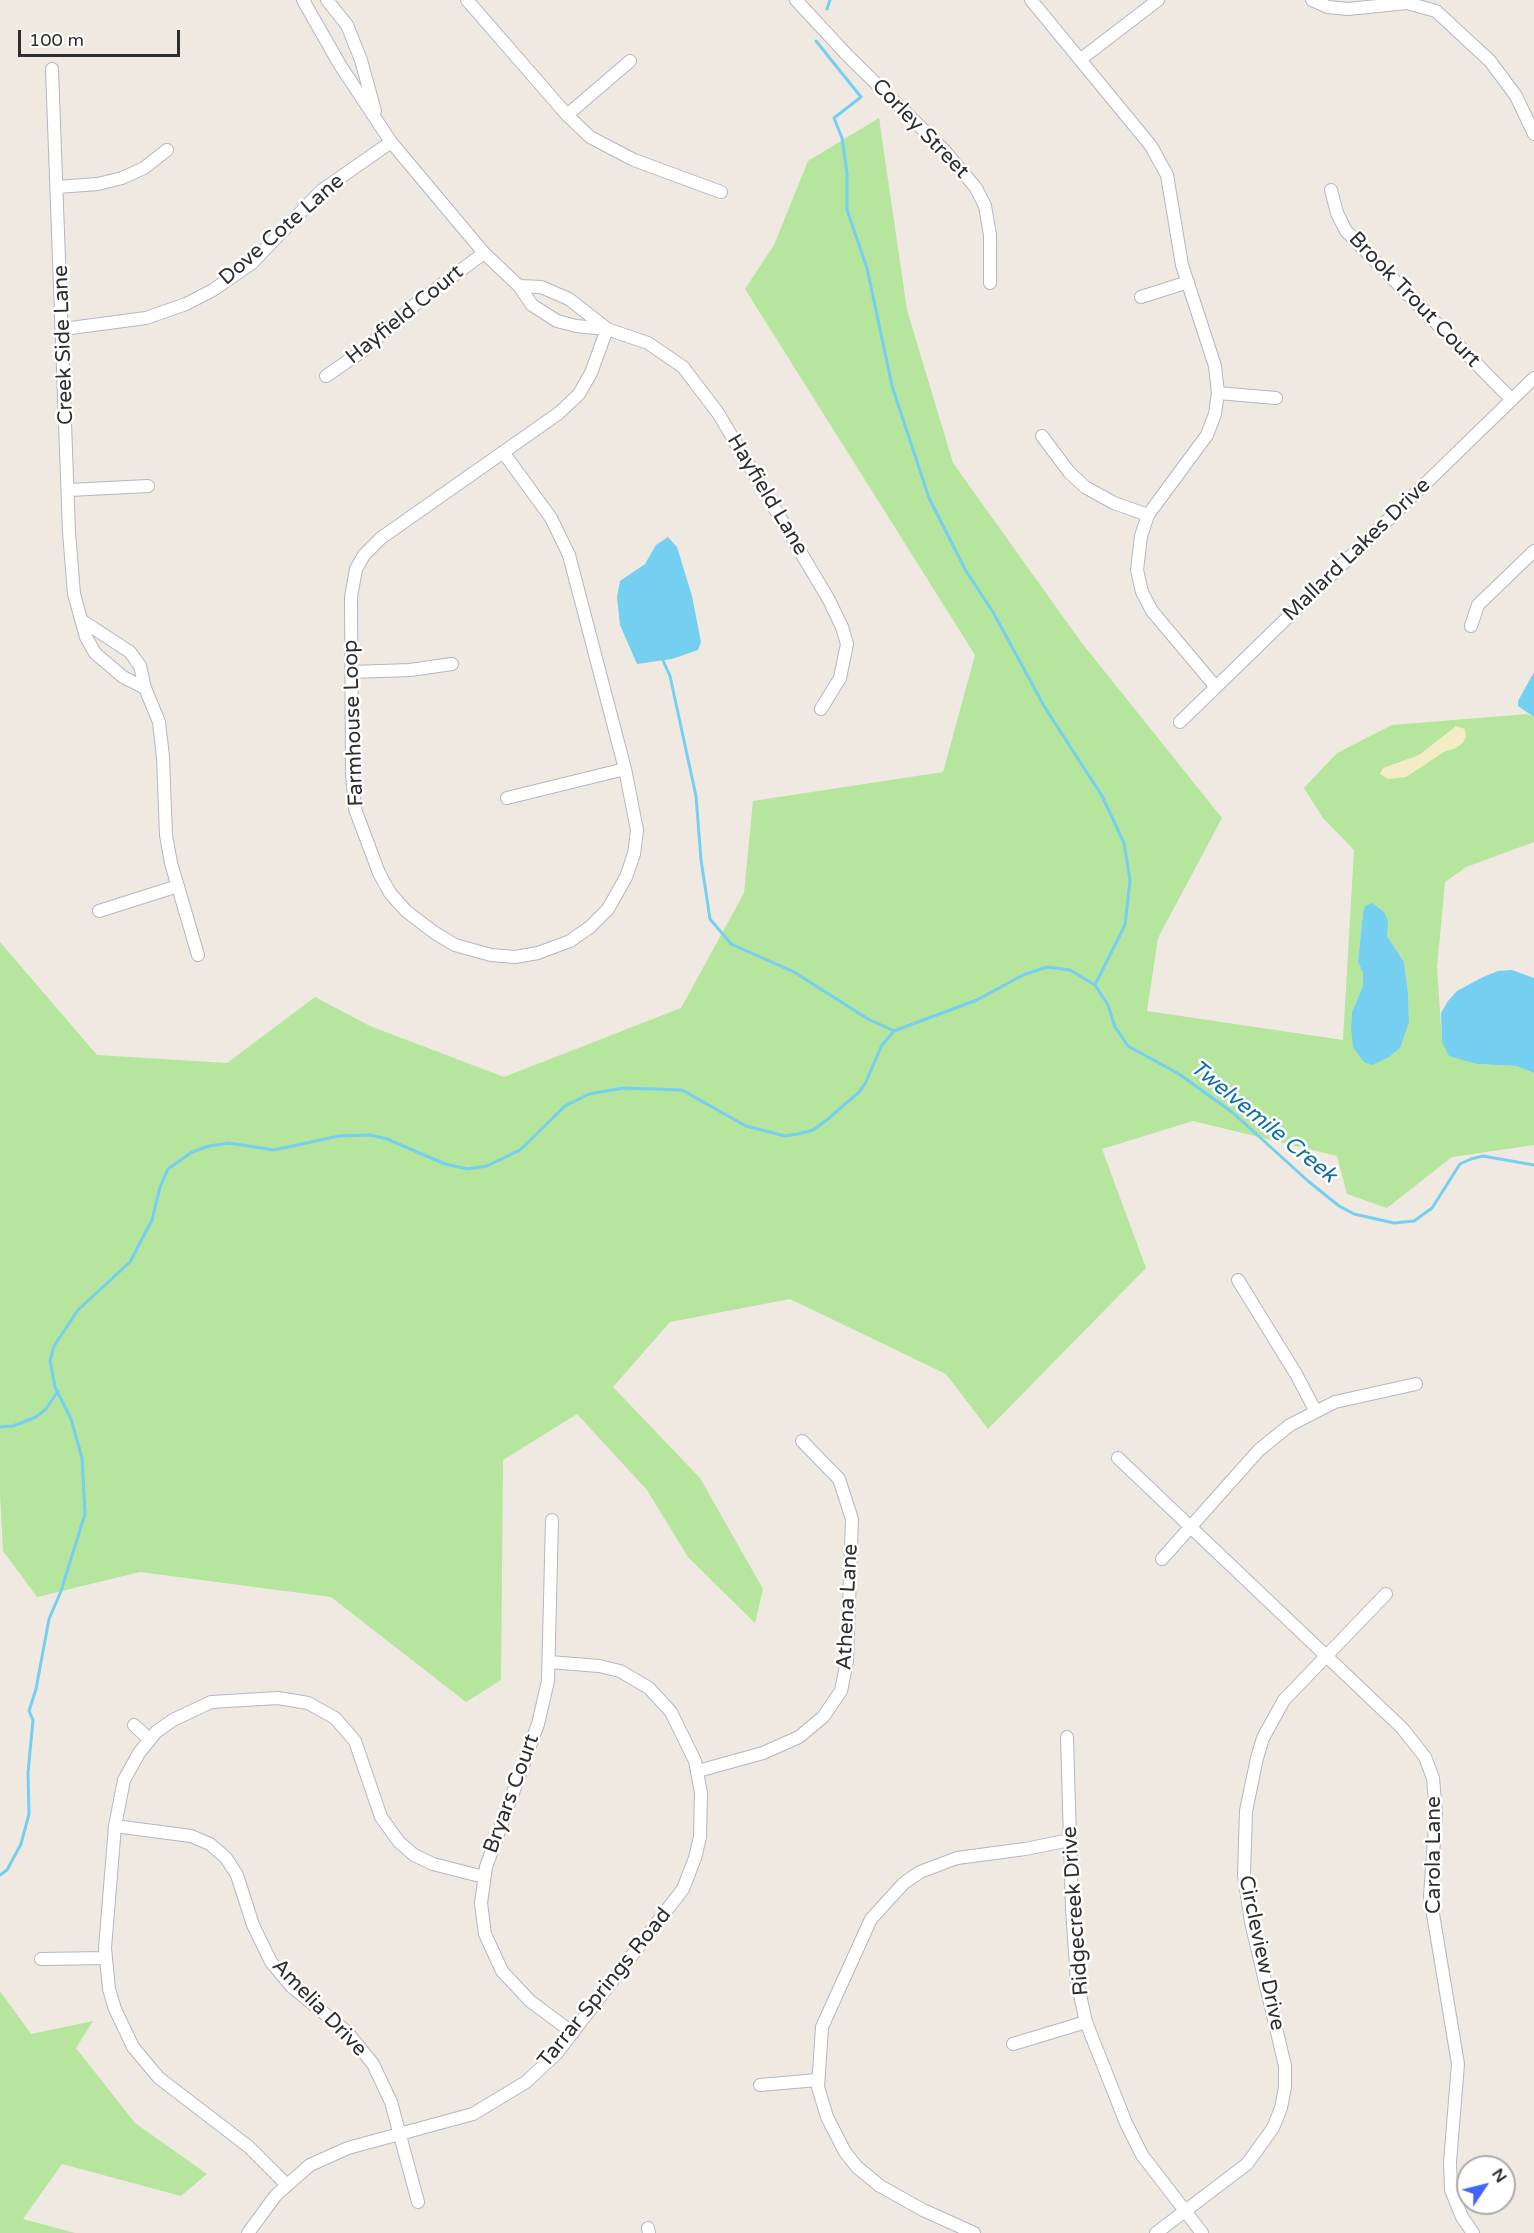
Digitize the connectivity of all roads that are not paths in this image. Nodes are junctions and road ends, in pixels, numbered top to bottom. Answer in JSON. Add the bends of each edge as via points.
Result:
{"nodes":[{"id":1,"x":303,"y":0,"type":"edge"},
{"id":2,"x":327,"y":0,"type":"edge"},
{"id":3,"x":467,"y":0,"type":"edge"},
{"id":4,"x":796,"y":0,"type":"edge"},
{"id":5,"x":1031,"y":0,"type":"edge"},
{"id":6,"x":1158,"y":0,"type":"edge"},
{"id":7,"x":1312,"y":0,"type":"edge"},
{"id":8,"x":1081,"y":59,"type":"junction"},
{"id":9,"x":630,"y":61,"type":"dead end"},
{"id":10,"x":52,"y":69,"type":"dead end"},
{"id":11,"x":567,"y":115,"type":"junction"},
{"id":12,"x":378,"y":121,"type":"junction"},
{"id":13,"x":1534,"y":134,"type":"edge"},
{"id":14,"x":391,"y":142,"type":"junction"},
{"id":15,"x":167,"y":150,"type":"dead end"},
{"id":16,"x":57,"y":187,"type":"junction"},
{"id":17,"x":1331,"y":190,"type":"dead end"},
{"id":18,"x":720,"y":192,"type":"dead end"},
{"id":19,"x":484,"y":254,"type":"junction"},
{"id":20,"x":1188,"y":282,"type":"junction"},
{"id":21,"x":990,"y":283,"type":"dead end"},
{"id":22,"x":519,"y":286,"type":"junction"},
{"id":23,"x":1141,"y":297,"type":"dead end"},
{"id":24,"x":63,"y":329,"type":"junction"},
{"id":25,"x":607,"y":329,"type":"junction"},
{"id":26,"x":326,"y":376,"type":"dead end"},
{"id":27,"x":1534,"y":378,"type":"edge"},
{"id":28,"x":1218,"y":393,"type":"junction"},
{"id":29,"x":1276,"y":398,"type":"dead end"},
{"id":30,"x":1512,"y":400,"type":"junction"},
{"id":31,"x":1042,"y":436,"type":"dead end"},
{"id":32,"x":503,"y":452,"type":"junction"},
{"id":33,"x":148,"y":486,"type":"dead end"},
{"id":34,"x":69,"y":490,"type":"junction"},
{"id":35,"x":1148,"y":515,"type":"junction"},
{"id":36,"x":1534,"y":551,"type":"edge"},
{"id":37,"x":81,"y":620,"type":"junction"},
{"id":38,"x":1471,"y":626,"type":"dead end"},
{"id":39,"x":452,"y":664,"type":"dead end"},
{"id":40,"x":351,"y":672,"type":"junction"},
{"id":41,"x":1215,"y":686,"type":"junction"},
{"id":42,"x":145,"y":688,"type":"junction"},
{"id":43,"x":821,"y":709,"type":"dead end"},
{"id":44,"x":1180,"y":722,"type":"dead end"},
{"id":45,"x":625,"y":769,"type":"junction"},
{"id":46,"x":507,"y":798,"type":"dead end"},
{"id":47,"x":177,"y":886,"type":"junction"},
{"id":48,"x":99,"y":911,"type":"dead end"},
{"id":49,"x":198,"y":955,"type":"dead end"},
{"id":50,"x":1238,"y":1280,"type":"dead end"},
{"id":51,"x":1416,"y":1384,"type":"dead end"},
{"id":52,"x":1315,"y":1410,"type":"junction"},
{"id":53,"x":802,"y":1441,"type":"dead end"},
{"id":54,"x":1118,"y":1458,"type":"dead end"},
{"id":55,"x":552,"y":1520,"type":"dead end"},
{"id":56,"x":1190,"y":1526,"type":"junction"},
{"id":57,"x":1162,"y":1559,"type":"dead end"},
{"id":58,"x":1386,"y":1594,"type":"dead end"},
{"id":59,"x":1326,"y":1654,"type":"junction"},
{"id":60,"x":550,"y":1662,"type":"junction"},
{"id":61,"x":134,"y":1725,"type":"dead end"},
{"id":62,"x":1066,"y":1737,"type":"dead end"},
{"id":63,"x":149,"y":1740,"type":"junction"},
{"id":64,"x":698,"y":1771,"type":"junction"},
{"id":65,"x":116,"y":1826,"type":"junction"},
{"id":66,"x":1070,"y":1840,"type":"junction"},
{"id":67,"x":484,"y":1877,"type":"junction"},
{"id":68,"x":105,"y":1958,"type":"junction"},
{"id":69,"x":41,"y":1959,"type":"dead end"},
{"id":70,"x":1086,"y":2022,"type":"junction"},
{"id":71,"x":573,"y":2033,"type":"junction"},
{"id":72,"x":1013,"y":2044,"type":"dead end"},
{"id":73,"x":817,"y":2080,"type":"junction"},
{"id":74,"x":760,"y":2085,"type":"dead end"},
{"id":75,"x":400,"y":2136,"type":"junction"},
{"id":76,"x":286,"y":2184,"type":"junction"},
{"id":77,"x":418,"y":2202,"type":"dead end"},
{"id":78,"x":1185,"y":2210,"type":"junction"},
{"id":79,"x":248,"y":2233,"type":"edge"},
{"id":80,"x":974,"y":2233,"type":"edge"},
{"id":81,"x":1156,"y":2233,"type":"edge"},
{"id":82,"x":1202,"y":2233,"type":"edge"},
{"id":83,"x":1473,"y":2233,"type":"edge"}],
"edges":[{"from":1,"to":12,"type":"street","name":"Hayfield Lane"},
{"from":2,"to":12,"type":"street","name":"Hayfield Lane","via":[[347,24]]},
{"from":3,"to":11,"type":"street"},
{"from":4,"to":21,"type":"street","name":"Corley Street","via":[[944,150],[976,188],[985,206],[990,236]]},
{"from":5,"to":8,"type":"street"},
{"from":6,"to":8,"type":"street"},
{"from":7,"to":13,"type":"street","via":[[1348,9],[1407,3],[1436,11],[1490,62],[1516,96]]},
{"from":8,"to":20,"type":"street","via":[[1163,164]]},
{"from":9,"to":11,"type":"street"},
{"from":10,"to":16,"type":"street","name":"Creek Side Lane"},
{"from":11,"to":18,"type":"street","via":[[607,148]]},
{"from":12,"to":14,"type":"street","name":"Hayfield Lane"},
{"from":14,"to":19,"type":"street","name":"Hayfield Lane"},
{"from":14,"to":24,"type":"street","name":"Dove Cote Lane","via":[[321,191],[252,263],[213,290],[146,318]]},
{"from":15,"to":16,"type":"street","via":[[144,168],[122,178]]},
{"from":16,"to":24,"type":"street","name":"Creek Side Lane"},
{"from":17,"to":30,"type":"street","name":"Brook Trout Court","via":[[1346,231]]},
{"from":19,"to":22,"type":"street","name":"Hayfield Lane"},
{"from":19,"to":26,"type":"street","name":"Hayfield Court","via":[[418,302],[364,351]]},
{"from":20,"to":23,"type":"street"},
{"from":20,"to":28,"type":"street","via":[[1215,366]]},
{"from":22,"to":25,"type":"street","name":"Hayfield Lane","via":[[541,287],[569,299]]},
{"from":22,"to":25,"type":"street","name":"Hayfield Lane","via":[[532,305],[557,321]]},
{"from":24,"to":34,"type":"street","name":"Creek Side Lane"},
{"from":25,"to":32,"type":"street","name":"Farmhouse Loop","via":[[579,394]]},
{"from":25,"to":43,"type":"street","name":"Hayfield Lane","via":[[648,343],[683,367],[718,413],[829,600],[847,644],[840,678]]},
{"from":27,"to":30,"type":"street","name":"Mallard Lakes Drive"},
{"from":28,"to":29,"type":"street"},
{"from":28,"to":35,"type":"street","via":[[1207,435]]},
{"from":30,"to":41,"type":"street","name":"Mallard Lakes Drive"},
{"from":31,"to":35,"type":"street","via":[[1085,487]]},
{"from":32,"to":40,"type":"street","name":"Farmhouse Loop","via":[[381,538],[364,555],[356,569],[351,597]]},
{"from":32,"to":45,"type":"street","name":"Farmhouse Loop","via":[[551,518],[569,555]]},
{"from":33,"to":34,"type":"street"},
{"from":34,"to":37,"type":"street","name":"Creek Side Lane","via":[[74,584]]},
{"from":35,"to":41,"type":"street","via":[[1138,547],[1137,570],[1142,592],[1152,611]]},
{"from":36,"to":38,"type":"street","via":[[1478,604]]},
{"from":37,"to":42,"type":"street","name":"Creek Side Lane","via":[[95,653],[123,677]]},
{"from":37,"to":42,"type":"street","via":[[130,652],[141,666]]},
{"from":39,"to":40,"type":"street"},
{"from":40,"to":45,"type":"street","name":"Farmhouse Loop","via":[[352,774],[355,809],[362,830],[390,893],[406,911],[455,945],[515,957],[559,945],[591,927],[608,909],[634,854],[637,830]]},
{"from":41,"to":44,"type":"street","name":"Mallard Lakes Drive"},
{"from":42,"to":47,"type":"street","via":[[159,722],[166,835]]},
{"from":45,"to":46,"type":"street"},
{"from":47,"to":48,"type":"street"},
{"from":47,"to":49,"type":"street"},
{"from":50,"to":52,"type":"street"},
{"from":51,"to":52,"type":"street","via":[[1357,1395]]},
{"from":52,"to":56,"type":"street","via":[[1259,1450]]},
{"from":53,"to":64,"type":"street","name":"Athena Lane","via":[[839,1479],[852,1519],[847,1661],[840,1691],[824,1718],[799,1737],[763,1753]]},
{"from":54,"to":56,"type":"street","name":"Carola Lane"},
{"from":55,"to":60,"type":"street","name":"Bryars Court"},
{"from":56,"to":57,"type":"street"},
{"from":56,"to":59,"type":"street","name":"Carola Lane"},
{"from":58,"to":59,"type":"street","name":"Circleview Drive"},
{"from":59,"to":78,"type":"street","name":"Circleview Drive","via":[[1284,1700],[1263,1738],[1246,1811],[1246,1898],[1285,2066],[1284,2098],[1273,2128],[1247,2164]]},
{"from":59,"to":83,"type":"street","name":"Carola Lane","via":[[1420,1749],[1432,1778],[1436,1814],[1430,1896],[1458,2064],[1451,2190]]},
{"from":60,"to":64,"type":"street","name":"Tarrar Springs Road","via":[[609,1668],[649,1688],[671,1712]]},
{"from":60,"to":67,"type":"street","name":"Bryars Court","via":[[538,1724]]},
{"from":61,"to":63,"type":"street"},
{"from":62,"to":66,"type":"street","name":"Ridgecreek Drive"},
{"from":63,"to":65,"type":"street","via":[[124,1780]]},
{"from":63,"to":67,"type":"street","via":[[173,1719],[211,1702],[278,1698],[308,1703],[335,1718],[355,1741],[381,1817],[399,1842],[433,1864]]},
{"from":64,"to":71,"type":"street","name":"Tarrar Springs Road","via":[[701,1826],[696,1858],[687,1879]]},
{"from":65,"to":68,"type":"street"},
{"from":65,"to":75,"type":"street","name":"Amelia Drive","via":[[191,1836],[210,1844],[226,1858],[237,1875],[253,1925],[271,1962],[291,1986],[361,2047],[382,2083]]},
{"from":66,"to":70,"type":"street","name":"Ridgecreek Drive","via":[[1075,1957]]},
{"from":66,"to":73,"type":"street","via":[[957,1858],[920,1872],[897,1890],[871,1919],[826,2018]]},
{"from":67,"to":71,"type":"street","name":"Bryars Court","via":[[483,1924],[502,1971],[530,2001]]},
{"from":68,"to":69,"type":"street"},
{"from":68,"to":76,"type":"street","via":[[115,2009],[145,2063],[175,2092],[249,2147]]},
{"from":70,"to":72,"type":"street"},
{"from":70,"to":78,"type":"street","name":"Ridgecreek Drive","via":[[1142,2155]]},
{"from":71,"to":75,"type":"street","name":"Tarrar Springs Road","via":[[542,2069],[509,2094],[473,2114]]},
{"from":73,"to":74,"type":"street"},
{"from":73,"to":80,"type":"street","via":[[835,2135],[857,2167],[880,2186]]},
{"from":75,"to":76,"type":"street","name":"Tarrar Springs Road","via":[[328,2156]]},
{"from":75,"to":77,"type":"street","name":"Amelia Drive"},
{"from":76,"to":79,"type":"street","name":"Tarrar Springs Road"},
{"from":78,"to":81,"type":"street","name":"Circleview Drive"},
{"from":78,"to":82,"type":"street","name":"Ridgecreek Drive"}]}
